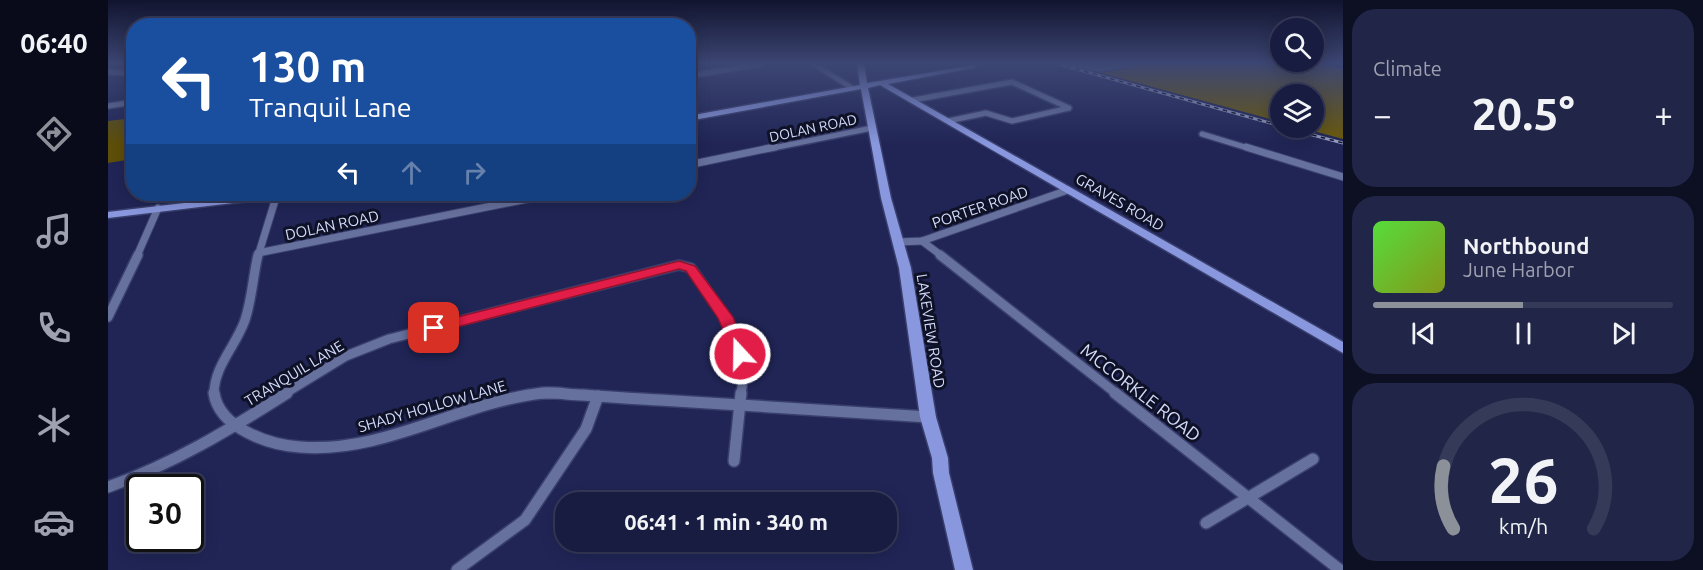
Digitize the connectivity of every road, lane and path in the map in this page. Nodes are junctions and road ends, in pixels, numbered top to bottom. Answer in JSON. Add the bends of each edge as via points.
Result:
{"nodes":[{"id":1,"x":862,"y":91,"type":"joint"},
{"id":2,"x":896,"y":91,"type":"edge"},
{"id":3,"x":965,"y":91,"type":"edge"},
{"id":4,"x":1031,"y":91,"type":"edge"},
{"id":5,"x":913,"y":100,"type":"junction"},
{"id":6,"x":126,"y":103,"type":"edge"},
{"id":7,"x":108,"y":106,"type":"edge"},
{"id":8,"x":696,"y":118,"type":"edge"},
{"id":9,"x":948,"y":121,"type":"junction"},
{"id":10,"x":872,"y":128,"type":"junction"},
{"id":11,"x":1202,"y":134,"type":"dead end"},
{"id":12,"x":696,"y":163,"type":"edge"},
{"id":13,"x":1343,"y":177,"type":"edge"},
{"id":14,"x":1068,"y":190,"type":"junction"},
{"id":15,"x":218,"y":201,"type":"edge"},
{"id":16,"x":277,"y":201,"type":"edge"},
{"id":17,"x":518,"y":201,"type":"edge"},
{"id":18,"x":158,"y":208,"type":"junction"},
{"id":19,"x":108,"y":215,"type":"edge"},
{"id":20,"x":922,"y":241,"type":"junction"},
{"id":21,"x":898,"y":242,"type":"junction"},
{"id":22,"x":258,"y":254,"type":"junction"},
{"id":23,"x":108,"y":317,"type":"edge"},
{"id":24,"x":1343,"y":348,"type":"edge"},
{"id":25,"x":598,"y":396,"type":"junction"},
{"id":26,"x":740,"y":405,"type":"junction"},
{"id":27,"x":928,"y":417,"type":"junction"},
{"id":28,"x":237,"y":425,"type":"junction"},
{"id":29,"x":1313,"y":459,"type":"dead end"},
{"id":30,"x":734,"y":461,"type":"dead end"},
{"id":31,"x":108,"y":487,"type":"edge"},
{"id":32,"x":1249,"y":498,"type":"junction"},
{"id":33,"x":1206,"y":523,"type":"dead end"},
{"id":34,"x":457,"y":570,"type":"edge"},
{"id":35,"x":964,"y":570,"type":"edge"},
{"id":36,"x":1340,"y":570,"type":"edge"}],
"edges":[{"from":1,"to":8,"type":"street"},
{"from":1,"to":10,"type":"street","name":"LAKEVIEW ROAD"},
{"from":2,"to":5,"type":"street","name":"GRAVES ROAD"},
{"from":3,"to":5,"type":"street"},
{"from":4,"to":9,"type":"street","via":[[1069,108],[1011,121],[986,113]]},
{"from":5,"to":9,"type":"street","name":"GRAVES ROAD"},
{"from":6,"to":7,"type":"street"},
{"from":9,"to":14,"type":"street","name":"GRAVES ROAD"},
{"from":10,"to":12,"type":"street","name":"DOLAN ROAD"},
{"from":10,"to":21,"type":"street","name":"LAKEVIEW ROAD"},
{"from":11,"to":13,"type":"street"},
{"from":14,"to":20,"type":"street","name":"PORTER ROAD"},
{"from":14,"to":24,"type":"street","name":"GRAVES ROAD"},
{"from":15,"to":18,"type":"street"},
{"from":16,"to":22,"type":"street","name":"SHADY HOLLOW LANE"},
{"from":17,"to":22,"type":"street","name":"DOLAN ROAD"},
{"from":18,"to":19,"type":"street"},
{"from":18,"to":23,"type":"street"},
{"from":20,"to":21,"type":"street","name":"PORTER ROAD"},
{"from":20,"to":32,"type":"street","name":"MCCORKLE ROAD"},
{"from":21,"to":27,"type":"street","name":"LAKEVIEW ROAD"},
{"from":22,"to":28,"type":"street","name":"SHADY HOLLOW LANE","via":[[243,325],[214,390],[216,408]]},
{"from":25,"to":26,"type":"street","name":"SHADY HOLLOW LANE"},
{"from":25,"to":28,"type":"street","name":"SHADY HOLLOW LANE","via":[[545,393],[510,398],[358,444],[274,443]]},
{"from":25,"to":34,"type":"street","via":[[586,429],[525,520]]},
{"from":26,"to":27,"type":"street","name":"SHADY HOLLOW LANE"},
{"from":26,"to":28,"type":"street","name":"TRANQUIL LANE","via":[[744,368],[736,341],[725,317],[691,268],[679,265],[389,339],[348,355]]},
{"from":26,"to":30,"type":"street"},
{"from":27,"to":35,"type":"street","name":"LAKEVIEW ROAD"},
{"from":28,"to":31,"type":"street","name":"TRANQUIL LANE","via":[[161,467]]},
{"from":29,"to":32,"type":"street"},
{"from":32,"to":33,"type":"street"},
{"from":32,"to":36,"type":"street","name":"MCCORKLE ROAD"}]}
